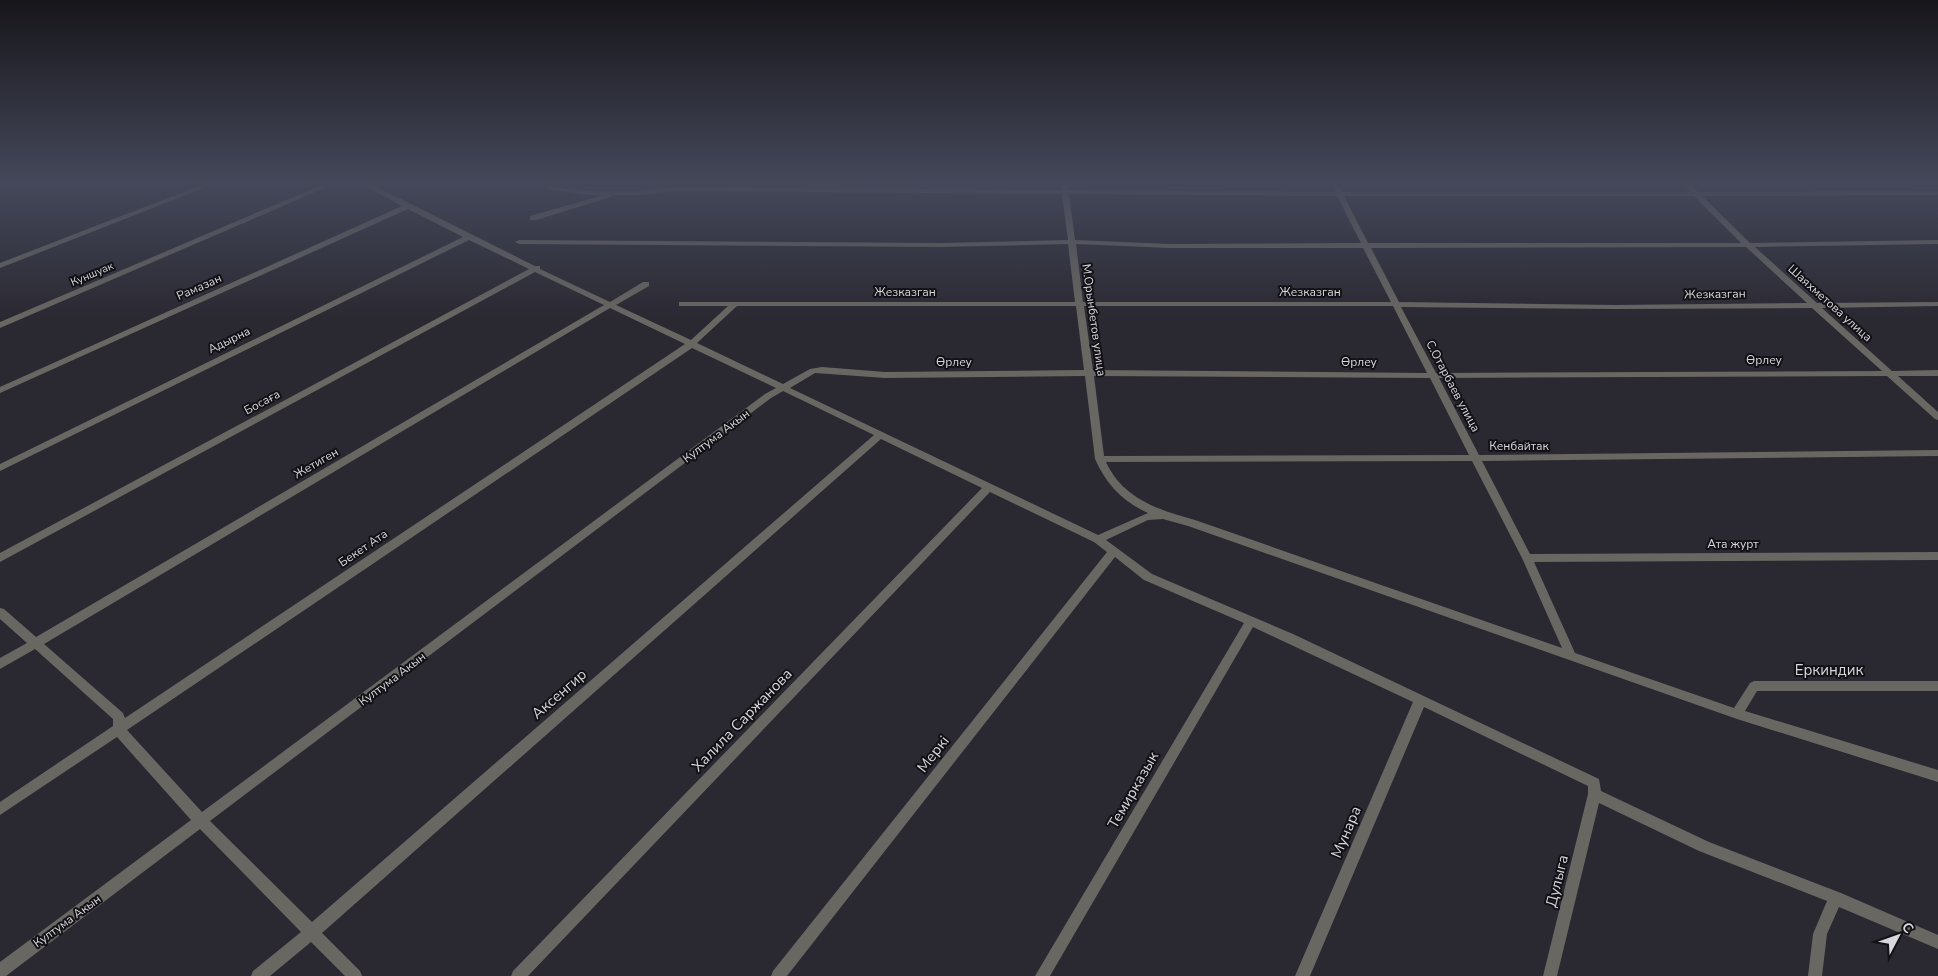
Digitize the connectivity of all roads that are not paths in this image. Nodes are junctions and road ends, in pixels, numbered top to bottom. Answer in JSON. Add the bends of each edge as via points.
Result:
{"nodes":[{"id":1,"x":94,"y":230,"type":"edge"},
{"id":2,"x":224,"y":230,"type":"edge"},
{"id":3,"x":356,"y":230,"type":"edge"},
{"id":4,"x":457,"y":230,"type":"edge"},
{"id":5,"x":1070,"y":230,"type":"edge"},
{"id":6,"x":1358,"y":230,"type":"edge"},
{"id":7,"x":1732,"y":230,"type":"edge"},
{"id":8,"x":470,"y":236,"type":"junction"},
{"id":9,"x":519,"y":242,"type":"dead end"},
{"id":10,"x":1071,"y":242,"type":"junction"},
{"id":11,"x":1938,"y":242,"type":"edge"},
{"id":12,"x":1365,"y":244,"type":"junction"},
{"id":13,"x":1748,"y":245,"type":"junction"},
{"id":14,"x":0,"y":266,"type":"edge"},
{"id":15,"x":536,"y":268,"type":"junction"},
{"id":16,"x":646,"y":284,"type":"dead end"},
{"id":17,"x":611,"y":304,"type":"junction"},
{"id":18,"x":682,"y":304,"type":"dead end"},
{"id":19,"x":735,"y":304,"type":"junction"},
{"id":20,"x":1079,"y":304,"type":"junction"},
{"id":21,"x":1396,"y":304,"type":"junction"},
{"id":22,"x":1815,"y":304,"type":"junction"},
{"id":23,"x":1938,"y":304,"type":"edge"},
{"id":24,"x":0,"y":325,"type":"edge"},
{"id":25,"x":693,"y":343,"type":"junction"},
{"id":26,"x":1890,"y":372,"type":"junction"},
{"id":27,"x":1088,"y":373,"type":"junction"},
{"id":28,"x":1938,"y":373,"type":"edge"},
{"id":29,"x":1433,"y":375,"type":"junction"},
{"id":30,"x":784,"y":388,"type":"junction"},
{"id":31,"x":0,"y":390,"type":"edge"},
{"id":32,"x":1938,"y":417,"type":"edge"},
{"id":33,"x":880,"y":435,"type":"junction"},
{"id":34,"x":1938,"y":453,"type":"edge"},
{"id":35,"x":1476,"y":458,"type":"junction"},
{"id":36,"x":1100,"y":459,"type":"junction"},
{"id":37,"x":0,"y":468,"type":"edge"},
{"id":38,"x":989,"y":487,"type":"junction"},
{"id":39,"x":1163,"y":515,"type":"junction"},
{"id":40,"x":1098,"y":539,"type":"junction"},
{"id":41,"x":1113,"y":552,"type":"junction"},
{"id":42,"x":1938,"y":556,"type":"edge"},
{"id":43,"x":0,"y":558,"type":"edge"},
{"id":44,"x":1527,"y":558,"type":"junction"},
{"id":45,"x":0,"y":612,"type":"edge"},
{"id":46,"x":1251,"y":620,"type":"junction"},
{"id":47,"x":35,"y":643,"type":"junction"},
{"id":48,"x":1571,"y":656,"type":"junction"},
{"id":49,"x":0,"y":664,"type":"edge"},
{"id":50,"x":1938,"y":686,"type":"edge"},
{"id":51,"x":1420,"y":701,"type":"junction"},
{"id":52,"x":1737,"y":714,"type":"junction"},
{"id":53,"x":119,"y":730,"type":"junction"},
{"id":54,"x":1938,"y":776,"type":"edge"},
{"id":55,"x":1595,"y":794,"type":"junction"},
{"id":56,"x":0,"y":809,"type":"edge"},
{"id":57,"x":202,"y":822,"type":"junction"},
{"id":58,"x":1836,"y":898,"type":"junction"},
{"id":59,"x":313,"y":931,"type":"junction"},
{"id":60,"x":1938,"y":942,"type":"edge"},
{"id":61,"x":0,"y":971,"type":"edge"},
{"id":62,"x":258,"y":976,"type":"edge"},
{"id":63,"x":355,"y":976,"type":"edge"},
{"id":64,"x":518,"y":976,"type":"edge"},
{"id":65,"x":778,"y":976,"type":"edge"},
{"id":66,"x":1042,"y":976,"type":"edge"},
{"id":67,"x":1302,"y":976,"type":"edge"},
{"id":68,"x":1550,"y":976,"type":"edge"},
{"id":69,"x":1815,"y":976,"type":"edge"}],
"edges":[{"from":1,"to":14,"type":"street"},
{"from":2,"to":24,"type":"street","name":"Куншуак"},
{"from":3,"to":31,"type":"street","name":"Рамазан"},
{"from":4,"to":8,"type":"street"},
{"from":5,"to":10,"type":"street","name":"М.Орынбетов улица"},
{"from":6,"to":12,"type":"street","name":"С.Отарбаев улица"},
{"from":7,"to":13,"type":"street","name":"Шаяхметова улица"},
{"from":8,"to":15,"type":"street"},
{"from":8,"to":37,"type":"street","name":"Адырна"},
{"from":9,"to":10,"type":"street","via":[[940,245]]},
{"from":10,"to":12,"type":"street","via":[[1170,246]]},
{"from":10,"to":20,"type":"street","name":"М.Орынбетов улица"},
{"from":11,"to":13,"type":"street"},
{"from":12,"to":13,"type":"street"},
{"from":12,"to":21,"type":"street","name":"С.Отарбаев улица"},
{"from":13,"to":22,"type":"street","name":"Шаяхметова улица"},
{"from":15,"to":17,"type":"street"},
{"from":15,"to":43,"type":"street","name":"Босаға"},
{"from":16,"to":17,"type":"street","name":"Жетиген"},
{"from":17,"to":25,"type":"street"},
{"from":17,"to":47,"type":"street","name":"Жетиген"},
{"from":18,"to":19,"type":"street","name":"Жезказган"},
{"from":19,"to":20,"type":"street","name":"Жезказган"},
{"from":19,"to":25,"type":"street","name":"Бекет Ата"},
{"from":20,"to":21,"type":"street","name":"Жезказган"},
{"from":20,"to":27,"type":"street","name":"М.Орынбетов улица"},
{"from":21,"to":22,"type":"street","name":"Жезказган","via":[[1615,307]]},
{"from":21,"to":29,"type":"street","name":"С.Отарбаев улица"},
{"from":22,"to":23,"type":"street","name":"Жезказган"},
{"from":22,"to":26,"type":"street","name":"Шаяхметова улица"},
{"from":25,"to":30,"type":"street"},
{"from":25,"to":53,"type":"street","name":"Бекет Ата"},
{"from":26,"to":28,"type":"street","name":"Өрлеу"},
{"from":26,"to":29,"type":"street","name":"Өрлеу"},
{"from":26,"to":32,"type":"street","name":"Шаяхметова улица"},
{"from":27,"to":29,"type":"street","name":"Өрлеу"},
{"from":27,"to":30,"type":"street","name":"Өрлеу","via":[[885,375],[813,370]]},
{"from":27,"to":36,"type":"street","name":"М.Орынбетов улица"},
{"from":29,"to":35,"type":"street","name":"С.Отарбаев улица"},
{"from":30,"to":33,"type":"street"},
{"from":30,"to":57,"type":"street","name":"Култума Акын","via":[[768,396]]},
{"from":33,"to":38,"type":"street"},
{"from":33,"to":59,"type":"street","name":"Аксенгир"},
{"from":34,"to":35,"type":"street","name":"Кенбайтак"},
{"from":35,"to":36,"type":"street","name":"Кенбайтак"},
{"from":35,"to":44,"type":"street","name":"С.Отарбаев улица"},
{"from":36,"to":39,"type":"street","name":"М.Орынбетов улица","via":[[1116,487],[1143,507]]},
{"from":38,"to":40,"type":"street"},
{"from":38,"to":64,"type":"street","name":"Халила Саржанова"},
{"from":39,"to":40,"type":"street","via":[[1146,517]]},
{"from":39,"to":48,"type":"street","name":"М.Орынбетов улица","via":[[1234,536]]},
{"from":40,"to":41,"type":"street"},
{"from":41,"to":46,"type":"street","via":[[1148,577]]},
{"from":41,"to":65,"type":"street","name":"Меркі"},
{"from":42,"to":44,"type":"street","name":"Ата журт"},
{"from":44,"to":48,"type":"street","name":"С.Отарбаев улица"},
{"from":45,"to":47,"type":"street"},
{"from":46,"to":51,"type":"street"},
{"from":46,"to":66,"type":"street","name":"Темирказык"},
{"from":47,"to":49,"type":"street","name":"Жетиген"},
{"from":47,"to":53,"type":"street","via":[[119,717]]},
{"from":48,"to":52,"type":"street","name":"М.Орынбетов улица"},
{"from":50,"to":52,"type":"street","name":"Еркиндик","via":[[1754,686]]},
{"from":51,"to":55,"type":"street","via":[[1594,783]]},
{"from":51,"to":67,"type":"street","name":"Мунара"},
{"from":52,"to":54,"type":"street","name":"М.Орынбетов улица"},
{"from":53,"to":56,"type":"street","name":"Бекет Ата"},
{"from":53,"to":57,"type":"street"},
{"from":55,"to":58,"type":"street","via":[[1704,846]]},
{"from":55,"to":68,"type":"street","name":"Дулыга"},
{"from":57,"to":59,"type":"street"},
{"from":57,"to":61,"type":"street","name":"Култума Акын"},
{"from":58,"to":60,"type":"street"},
{"from":58,"to":69,"type":"street","via":[[1820,934]]},
{"from":59,"to":62,"type":"street","name":"Аксенгир"},
{"from":59,"to":63,"type":"street"}]}
